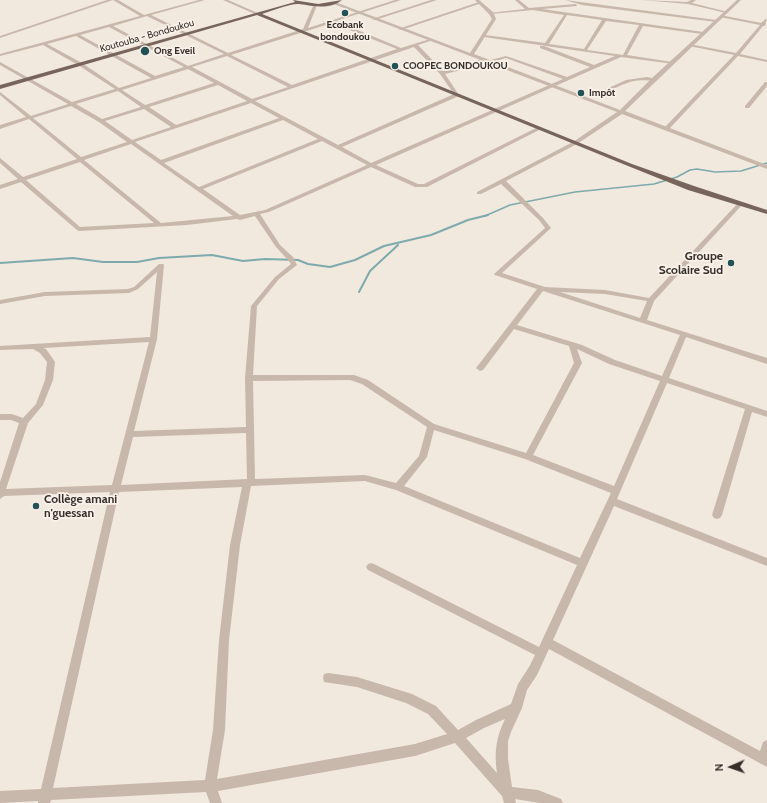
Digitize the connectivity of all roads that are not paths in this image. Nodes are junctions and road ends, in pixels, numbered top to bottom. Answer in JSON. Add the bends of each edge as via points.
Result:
{"nodes":[{"id":1,"x":111,"y":0,"type":"edge"},
{"id":2,"x":115,"y":0,"type":"edge"},
{"id":3,"x":203,"y":0,"type":"edge"},
{"id":4,"x":225,"y":0,"type":"edge"},
{"id":5,"x":340,"y":0,"type":"edge"},
{"id":6,"x":399,"y":0,"type":"edge"},
{"id":7,"x":435,"y":0,"type":"edge"},
{"id":8,"x":517,"y":0,"type":"edge"},
{"id":9,"x":561,"y":0,"type":"edge"},
{"id":10,"x":567,"y":0,"type":"edge"},
{"id":11,"x":643,"y":0,"type":"edge"},
{"id":12,"x":650,"y":0,"type":"edge"},
{"id":13,"x":694,"y":0,"type":"edge"},
{"id":14,"x":740,"y":0,"type":"edge"},
{"id":15,"x":297,"y":1,"type":"edge"},
{"id":16,"x":479,"y":1,"type":"edge"},
{"id":17,"x":333,"y":3,"type":"junction"},
{"id":18,"x":688,"y":3,"type":"junction"},
{"id":19,"x":582,"y":4,"type":"junction"},
{"id":20,"x":315,"y":5,"type":"junction"},
{"id":21,"x":551,"y":6,"type":"junction"},
{"id":22,"x":530,"y":9,"type":"junction"},
{"id":23,"x":726,"y":12,"type":"junction"},
{"id":24,"x":358,"y":13,"type":"junction"},
{"id":25,"x":491,"y":13,"type":"junction"},
{"id":26,"x":258,"y":14,"type":"junction"},
{"id":27,"x":566,"y":14,"type":"junction"},
{"id":28,"x":145,"y":15,"type":"junction"},
{"id":29,"x":721,"y":16,"type":"junction"},
{"id":30,"x":374,"y":19,"type":"junction"},
{"id":31,"x":767,"y":19,"type":"edge"},
{"id":32,"x":604,"y":20,"type":"junction"},
{"id":33,"x":331,"y":22,"type":"junction"},
{"id":34,"x":716,"y":22,"type":"junction"},
{"id":35,"x":109,"y":25,"type":"junction"},
{"id":36,"x":641,"y":25,"type":"junction"},
{"id":37,"x":761,"y":25,"type":"junction"},
{"id":38,"x":767,"y":26,"type":"edge"},
{"id":39,"x":400,"y":29,"type":"junction"},
{"id":40,"x":0,"y":30,"type":"edge"},
{"id":41,"x":302,"y":30,"type":"junction"},
{"id":42,"x":11,"y":33,"type":"junction"},
{"id":43,"x":702,"y":33,"type":"junction"},
{"id":44,"x":76,"y":34,"type":"junction"},
{"id":45,"x":186,"y":34,"type":"junction"},
{"id":46,"x":485,"y":36,"type":"junction"},
{"id":47,"x":0,"y":37,"type":"edge"},
{"id":48,"x":429,"y":40,"type":"junction"},
{"id":49,"x":528,"y":42,"type":"junction"},
{"id":50,"x":43,"y":43,"type":"junction"},
{"id":51,"x":415,"y":45,"type":"junction"},
{"id":52,"x":546,"y":45,"type":"junction"},
{"id":53,"x":691,"y":45,"type":"junction"},
{"id":54,"x":147,"y":46,"type":"junction"},
{"id":55,"x":400,"y":49,"type":"junction"},
{"id":56,"x":585,"y":50,"type":"junction"},
{"id":57,"x":0,"y":55,"type":"edge"},
{"id":58,"x":115,"y":55,"type":"junction"},
{"id":59,"x":227,"y":55,"type":"junction"},
{"id":60,"x":471,"y":55,"type":"junction"},
{"id":61,"x":737,"y":55,"type":"junction"},
{"id":62,"x":621,"y":56,"type":"junction"},
{"id":63,"x":369,"y":60,"type":"junction"},
{"id":64,"x":483,"y":60,"type":"junction"},
{"id":65,"x":767,"y":61,"type":"edge"},
{"id":66,"x":489,"y":62,"type":"junction"},
{"id":67,"x":0,"y":63,"type":"edge"},
{"id":68,"x":672,"y":63,"type":"junction"},
{"id":69,"x":80,"y":64,"type":"junction"},
{"id":70,"x":188,"y":67,"type":"junction"},
{"id":71,"x":594,"y":67,"type":"junction"},
{"id":72,"x":8,"y":68,"type":"junction"},
{"id":73,"x":0,"y":70,"type":"edge"},
{"id":74,"x":442,"y":73,"type":"junction"},
{"id":75,"x":155,"y":78,"type":"junction"},
{"id":76,"x":29,"y":79,"type":"junction"},
{"id":77,"x":567,"y":79,"type":"junction"},
{"id":78,"x":654,"y":79,"type":"junction"},
{"id":79,"x":767,"y":83,"type":"edge"},
{"id":80,"x":219,"y":84,"type":"junction"},
{"id":81,"x":552,"y":86,"type":"junction"},
{"id":82,"x":0,"y":87,"type":"edge"},
{"id":83,"x":292,"y":87,"type":"junction"},
{"id":84,"x":119,"y":90,"type":"junction"},
{"id":85,"x":602,"y":92,"type":"dead end"},
{"id":86,"x":0,"y":93,"type":"edge"},
{"id":87,"x":457,"y":95,"type":"junction"},
{"id":88,"x":253,"y":100,"type":"junction"},
{"id":89,"x":72,"y":105,"type":"junction"},
{"id":90,"x":145,"y":106,"type":"junction"},
{"id":91,"x":746,"y":107,"type":"dead end"},
{"id":92,"x":496,"y":111,"type":"junction"},
{"id":93,"x":621,"y":112,"type":"junction"},
{"id":94,"x":30,"y":118,"type":"junction"},
{"id":95,"x":284,"y":118,"type":"junction"},
{"id":96,"x":101,"y":121,"type":"junction"},
{"id":97,"x":0,"y":127,"type":"edge"},
{"id":98,"x":175,"y":127,"type":"junction"},
{"id":99,"x":540,"y":128,"type":"junction"},
{"id":100,"x":667,"y":128,"type":"junction"},
{"id":101,"x":322,"y":139,"type":"junction"},
{"id":102,"x":132,"y":142,"type":"junction"},
{"id":103,"x":575,"y":143,"type":"junction"},
{"id":104,"x":338,"y":147,"type":"junction"},
{"id":105,"x":82,"y":159,"type":"junction"},
{"id":106,"x":0,"y":160,"type":"edge"},
{"id":107,"x":161,"y":162,"type":"junction"},
{"id":108,"x":373,"y":166,"type":"junction"},
{"id":109,"x":767,"y":167,"type":"edge"},
{"id":110,"x":21,"y":179,"type":"junction"},
{"id":111,"x":503,"y":182,"type":"junction"},
{"id":112,"x":0,"y":187,"type":"edge"},
{"id":113,"x":199,"y":189,"type":"junction"},
{"id":114,"x":479,"y":193,"type":"dead end"},
{"id":115,"x":740,"y":204,"type":"junction"},
{"id":116,"x":767,"y":212,"type":"edge"},
{"id":117,"x":257,"y":214,"type":"junction"},
{"id":118,"x":240,"y":218,"type":"junction"},
{"id":119,"x":160,"y":225,"type":"junction"},
{"id":120,"x":541,"y":289,"type":"junction"},
{"id":121,"x":650,"y":300,"type":"junction"},
{"id":122,"x":0,"y":302,"type":"edge"},
{"id":123,"x":643,"y":320,"type":"junction"},
{"id":124,"x":512,"y":326,"type":"junction"},
{"id":125,"x":684,"y":334,"type":"junction"},
{"id":126,"x":153,"y":339,"type":"junction"},
{"id":127,"x":572,"y":345,"type":"junction"},
{"id":128,"x":34,"y":346,"type":"junction"},
{"id":129,"x":0,"y":348,"type":"edge"},
{"id":130,"x":767,"y":361,"type":"edge"},
{"id":131,"x":480,"y":368,"type":"dead end"},
{"id":132,"x":249,"y":378,"type":"junction"},
{"id":133,"x":665,"y":379,"type":"junction"},
{"id":134,"x":749,"y":408,"type":"junction"},
{"id":135,"x":767,"y":414,"type":"edge"},
{"id":136,"x":0,"y":417,"type":"edge"},
{"id":137,"x":24,"y":422,"type":"junction"},
{"id":138,"x":431,"y":426,"type":"junction"},
{"id":139,"x":251,"y":430,"type":"junction"},
{"id":140,"x":129,"y":434,"type":"junction"},
{"id":141,"x":528,"y":456,"type":"junction"},
{"id":142,"x":249,"y":482,"type":"junction"},
{"id":143,"x":116,"y":487,"type":"junction"},
{"id":144,"x":398,"y":487,"type":"junction"},
{"id":145,"x":616,"y":491,"type":"junction"},
{"id":146,"x":0,"y":494,"type":"edge"},
{"id":147,"x":612,"y":501,"type":"junction"},
{"id":148,"x":717,"y":514,"type":"dead end"},
{"id":149,"x":767,"y":562,"type":"edge"},
{"id":150,"x":582,"y":564,"type":"junction"},
{"id":151,"x":370,"y":568,"type":"dead end"},
{"id":152,"x":543,"y":647,"type":"junction"},
{"id":153,"x":328,"y":678,"type":"dead end"},
{"id":154,"x":516,"y":708,"type":"junction"},
{"id":155,"x":457,"y":737,"type":"junction"},
{"id":156,"x":767,"y":746,"type":"edge"},
{"id":157,"x":765,"y":760,"type":"edge"},
{"id":158,"x":210,"y":786,"type":"junction"},
{"id":159,"x":0,"y":797,"type":"edge"},
{"id":160,"x":509,"y":797,"type":"edge"},
{"id":161,"x":45,"y":798,"type":"edge"},
{"id":162,"x":216,"y":803,"type":"edge"},
{"id":163,"x":557,"y":803,"type":"edge"}],
"edges":[{"from":1,"to":42,"type":"street"},
{"from":2,"to":28,"type":"street"},
{"from":3,"to":28,"type":"street"},
{"from":4,"to":26,"type":"street"},
{"from":5,"to":17,"type":"main road"},
{"from":6,"to":24,"type":"street"},
{"from":7,"to":30,"type":"street"},
{"from":8,"to":22,"type":"street"},
{"from":9,"to":21,"type":"street"},
{"from":10,"to":19,"type":"street"},
{"from":11,"to":12,"type":"street"},
{"from":12,"to":18,"type":"street"},
{"from":13,"to":18,"type":"street"},
{"from":14,"to":23,"type":"street"},
{"from":15,"to":20,"type":"main road"},
{"from":15,"to":26,"type":"main road","name":"Koutouba - Bondoukou"},
{"from":16,"to":25,"type":"street"},
{"from":16,"to":39,"type":"street"},
{"from":17,"to":20,"type":"main road"},
{"from":17,"to":24,"type":"street"},
{"from":18,"to":23,"type":"street"},
{"from":19,"to":21,"type":"street"},
{"from":19,"to":34,"type":"street"},
{"from":20,"to":41,"type":"street"},
{"from":21,"to":22,"type":"street"},
{"from":22,"to":25,"type":"street"},
{"from":22,"to":27,"type":"street"},
{"from":23,"to":29,"type":"street"},
{"from":24,"to":30,"type":"street"},
{"from":24,"to":33,"type":"street"},
{"from":25,"to":46,"type":"street","via":[[494,19]]},
{"from":26,"to":41,"type":"main road"},
{"from":26,"to":45,"type":"main road","name":"Koutouba - Bondoukou"},
{"from":27,"to":32,"type":"street"},
{"from":27,"to":52,"type":"street"},
{"from":28,"to":35,"type":"street"},
{"from":28,"to":45,"type":"street"},
{"from":29,"to":34,"type":"street"},
{"from":29,"to":37,"type":"street"},
{"from":30,"to":39,"type":"street"},
{"from":31,"to":37,"type":"street"},
{"from":32,"to":36,"type":"street"},
{"from":32,"to":56,"type":"street"},
{"from":33,"to":41,"type":"street"},
{"from":33,"to":55,"type":"street"},
{"from":34,"to":43,"type":"street"},
{"from":35,"to":44,"type":"street"},
{"from":35,"to":54,"type":"street"},
{"from":36,"to":43,"type":"street"},
{"from":36,"to":62,"type":"street"},
{"from":37,"to":38,"type":"street"},
{"from":37,"to":61,"type":"street"},
{"from":39,"to":48,"type":"street"},
{"from":40,"to":42,"type":"street"},
{"from":41,"to":59,"type":"street"},
{"from":41,"to":63,"type":"main road"},
{"from":42,"to":47,"type":"street"},
{"from":43,"to":53,"type":"street"},
{"from":44,"to":50,"type":"street"},
{"from":44,"to":58,"type":"street"},
{"from":45,"to":54,"type":"main road","name":"Koutouba - Bondoukou"},
{"from":45,"to":59,"type":"street"},
{"from":46,"to":49,"type":"street"},
{"from":46,"to":60,"type":"street"},
{"from":48,"to":51,"type":"street"},
{"from":48,"to":60,"type":"street"},
{"from":49,"to":52,"type":"street"},
{"from":49,"to":71,"type":"street"},
{"from":50,"to":57,"type":"street"},
{"from":50,"to":69,"type":"street"},
{"from":51,"to":55,"type":"street"},
{"from":51,"to":74,"type":"street"},
{"from":52,"to":56,"type":"street"},
{"from":53,"to":61,"type":"street"},
{"from":53,"to":68,"type":"street"},
{"from":54,"to":58,"type":"main road","name":"Koutouba - Bondoukou"},
{"from":54,"to":70,"type":"street"},
{"from":55,"to":63,"type":"street"},
{"from":56,"to":62,"type":"street"},
{"from":58,"to":69,"type":"main road","name":"Koutouba - Bondoukou"},
{"from":58,"to":75,"type":"street"},
{"from":59,"to":70,"type":"street"},
{"from":59,"to":83,"type":"street"},
{"from":60,"to":64,"type":"street"},
{"from":61,"to":65,"type":"street"},
{"from":61,"to":100,"type":"street"},
{"from":62,"to":68,"type":"street"},
{"from":62,"to":71,"type":"street"},
{"from":63,"to":83,"type":"street"},
{"from":63,"to":87,"type":"main road"},
{"from":64,"to":66,"type":"street"},
{"from":64,"to":74,"type":"street"},
{"from":66,"to":77,"type":"street","via":[[506,57]]},
{"from":66,"to":81,"type":"street"},
{"from":67,"to":72,"type":"street"},
{"from":68,"to":78,"type":"street"},
{"from":69,"to":76,"type":"main road","name":"Koutouba - Bondoukou"},
{"from":69,"to":84,"type":"street"},
{"from":70,"to":75,"type":"street"},
{"from":70,"to":80,"type":"street"},
{"from":71,"to":77,"type":"street"},
{"from":72,"to":73,"type":"street"},
{"from":72,"to":76,"type":"street"},
{"from":74,"to":87,"type":"street"},
{"from":75,"to":84,"type":"street"},
{"from":76,"to":82,"type":"main road","name":"Koutouba - Bondoukou"},
{"from":76,"to":89,"type":"street"},
{"from":77,"to":81,"type":"street"},
{"from":78,"to":85,"type":"street","via":[[644,77],[631,80]]},
{"from":78,"to":93,"type":"street"},
{"from":79,"to":91,"type":"street"},
{"from":80,"to":88,"type":"street"},
{"from":80,"to":90,"type":"street"},
{"from":81,"to":92,"type":"street"},
{"from":81,"to":93,"type":"street"},
{"from":83,"to":88,"type":"street"},
{"from":84,"to":89,"type":"street"},
{"from":84,"to":90,"type":"street"},
{"from":86,"to":94,"type":"street"},
{"from":87,"to":92,"type":"main road"},
{"from":87,"to":104,"type":"street"},
{"from":88,"to":95,"type":"street"},
{"from":88,"to":98,"type":"street"},
{"from":89,"to":94,"type":"street"},
{"from":89,"to":96,"type":"street"},
{"from":90,"to":96,"type":"street"},
{"from":90,"to":98,"type":"street"},
{"from":92,"to":99,"type":"main road"},
{"from":92,"to":108,"type":"street"},
{"from":93,"to":100,"type":"street"},
{"from":93,"to":103,"type":"street"},
{"from":94,"to":97,"type":"street"},
{"from":94,"to":105,"type":"street"},
{"from":95,"to":101,"type":"street"},
{"from":95,"to":107,"type":"street"},
{"from":96,"to":102,"type":"street"},
{"from":98,"to":102,"type":"street"},
{"from":99,"to":103,"type":"main road"},
{"from":99,"to":108,"type":"street","via":[[421,187]]},
{"from":100,"to":109,"type":"street"},
{"from":101,"to":104,"type":"street"},
{"from":101,"to":113,"type":"street"},
{"from":102,"to":105,"type":"street"},
{"from":102,"to":107,"type":"street"},
{"from":103,"to":111,"type":"street"},
{"from":103,"to":115,"type":"main road"},
{"from":104,"to":108,"type":"street"},
{"from":105,"to":110,"type":"street"},
{"from":105,"to":119,"type":"street"},
{"from":106,"to":110,"type":"street"},
{"from":107,"to":113,"type":"street"},
{"from":108,"to":117,"type":"street"},
{"from":110,"to":112,"type":"street"},
{"from":110,"to":119,"type":"street","via":[[79,229]]},
{"from":111,"to":114,"type":"street"},
{"from":111,"to":120,"type":"street","via":[[548,228],[497,274]]},
{"from":113,"to":118,"type":"street"},
{"from":115,"to":116,"type":"main road"},
{"from":115,"to":121,"type":"street"},
{"from":117,"to":118,"type":"street"},
{"from":117,"to":132,"type":"street","via":[[276,244],[292,259],[294,265],[277,278],[255,304]]},
{"from":118,"to":119,"type":"street"},
{"from":120,"to":121,"type":"street","via":[[605,292]]},
{"from":120,"to":123,"type":"street"},
{"from":120,"to":124,"type":"street"},
{"from":121,"to":123,"type":"street"},
{"from":122,"to":126,"type":"street","via":[[45,294],[129,291],[161,266]]},
{"from":123,"to":125,"type":"street"},
{"from":124,"to":127,"type":"street"},
{"from":124,"to":131,"type":"street"},
{"from":125,"to":130,"type":"street"},
{"from":125,"to":133,"type":"street"},
{"from":126,"to":128,"type":"street"},
{"from":126,"to":140,"type":"street"},
{"from":127,"to":133,"type":"street","via":[[612,362]]},
{"from":127,"to":141,"type":"street","via":[[578,363]]},
{"from":128,"to":129,"type":"street"},
{"from":128,"to":137,"type":"street","via":[[47,356],[52,369],[39,405]]},
{"from":132,"to":138,"type":"street","via":[[351,377],[365,382]]},
{"from":132,"to":139,"type":"street"},
{"from":133,"to":134,"type":"street"},
{"from":133,"to":145,"type":"street"},
{"from":134,"to":135,"type":"street"},
{"from":134,"to":148,"type":"street"},
{"from":136,"to":137,"type":"street","via":[[12,417]]},
{"from":137,"to":146,"type":"street"},
{"from":138,"to":141,"type":"street"},
{"from":138,"to":144,"type":"street","via":[[423,457]]},
{"from":139,"to":140,"type":"street"},
{"from":139,"to":142,"type":"street"},
{"from":140,"to":143,"type":"street"},
{"from":141,"to":145,"type":"street"},
{"from":142,"to":143,"type":"street"},
{"from":142,"to":144,"type":"street","via":[[365,478]]},
{"from":142,"to":158,"type":"street","via":[[235,545],[224,640],[219,730]]},
{"from":143,"to":146,"type":"street"},
{"from":143,"to":161,"type":"street"},
{"from":144,"to":150,"type":"street"},
{"from":145,"to":147,"type":"street"},
{"from":147,"to":149,"type":"street"},
{"from":147,"to":150,"type":"street"},
{"from":150,"to":152,"type":"street"},
{"from":151,"to":152,"type":"street"},
{"from":152,"to":154,"type":"street","via":[[533,671],[522,684]]},
{"from":152,"to":157,"type":"street"},
{"from":153,"to":155,"type":"street","via":[[357,682],[408,698],[432,710]]},
{"from":154,"to":155,"type":"street"},
{"from":154,"to":160,"type":"street","via":[[504,733],[502,751]]},
{"from":155,"to":158,"type":"street","via":[[415,750]]},
{"from":155,"to":160,"type":"street"},
{"from":156,"to":157,"type":"street"},
{"from":158,"to":161,"type":"street"},
{"from":158,"to":162,"type":"street"},
{"from":159,"to":161,"type":"street"},
{"from":160,"to":163,"type":"street","via":[[538,796]]}]}
